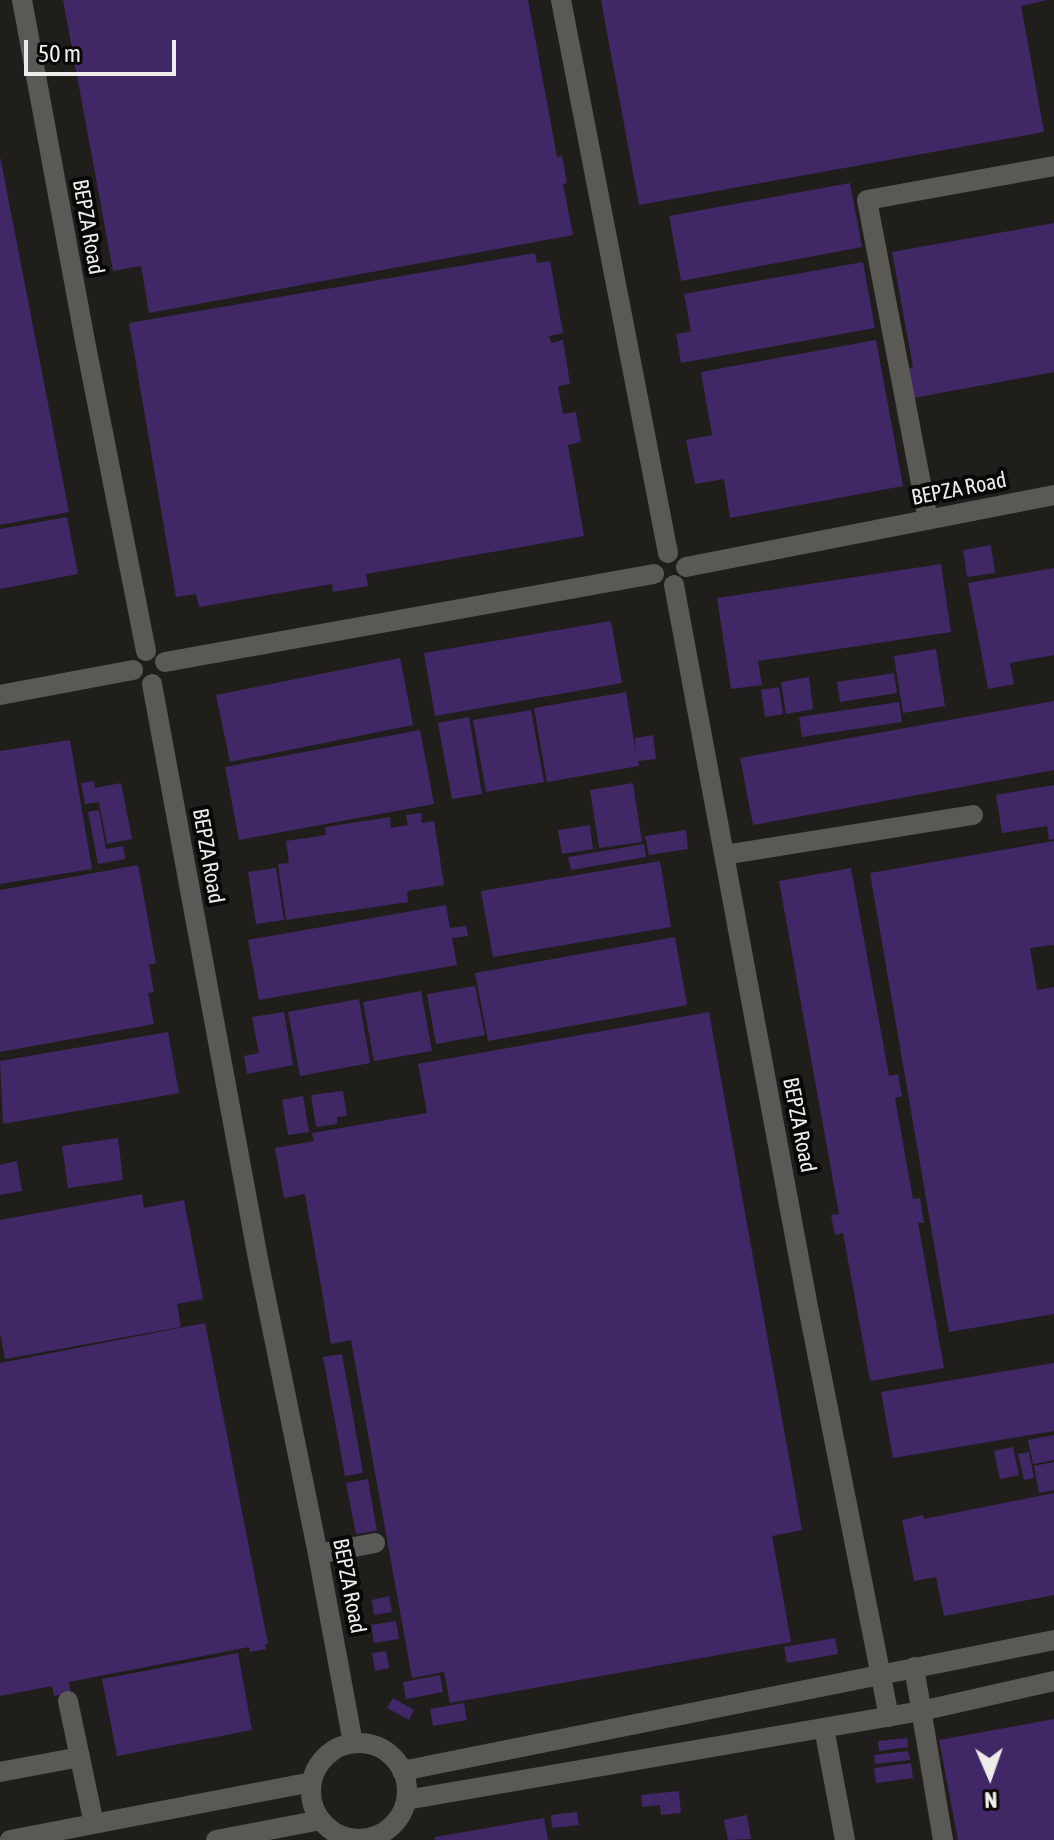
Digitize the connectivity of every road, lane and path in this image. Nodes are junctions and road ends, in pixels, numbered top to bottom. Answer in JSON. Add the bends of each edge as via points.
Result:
{"nodes":[{"id":1,"x":22,"y":0,"type":"edge"},
{"id":2,"x":561,"y":0,"type":"edge"},
{"id":3,"x":1054,"y":166,"type":"edge"},
{"id":4,"x":1054,"y":495,"type":"edge"},
{"id":5,"x":928,"y":520,"type":"junction"},
{"id":6,"x":668,"y":553,"type":"junction"},
{"id":7,"x":686,"y":567,"type":"junction"},
{"id":8,"x":654,"y":574,"type":"junction"},
{"id":9,"x":674,"y":585,"type":"junction"},
{"id":10,"x":146,"y":651,"type":"junction"},
{"id":11,"x":165,"y":662,"type":"junction"},
{"id":12,"x":133,"y":670,"type":"junction"},
{"id":13,"x":152,"y":684,"type":"junction"},
{"id":14,"x":0,"y":695,"type":"edge"},
{"id":15,"x":973,"y":815,"type":"dead end"},
{"id":16,"x":724,"y":855,"type":"junction"},
{"id":17,"x":375,"y":1543,"type":"dead end"},
{"id":18,"x":318,"y":1554,"type":"junction"},
{"id":19,"x":1054,"y":1640,"type":"edge"},
{"id":20,"x":914,"y":1667,"type":"junction"},
{"id":21,"x":881,"y":1674,"type":"junction"},
{"id":22,"x":1054,"y":1681,"type":"edge"},
{"id":23,"x":68,"y":1701,"type":"dead end"},
{"id":24,"x":921,"y":1711,"type":"junction"},
{"id":25,"x":889,"y":1717,"type":"junction"},
{"id":26,"x":824,"y":1728,"type":"junction"},
{"id":27,"x":353,"y":1743,"type":"junction"},
{"id":28,"x":80,"y":1757,"type":"junction"},
{"id":29,"x":402,"y":1771,"type":"junction"},
{"id":30,"x":0,"y":1772,"type":"edge"},
{"id":31,"x":312,"y":1782,"type":"junction"},
{"id":32,"x":406,"y":1800,"type":"junction"},
{"id":33,"x":321,"y":1820,"type":"junction"},
{"id":34,"x":94,"y":1824,"type":"junction"},
{"id":35,"x":365,"y":1839,"type":"edge"},
{"id":36,"x":10,"y":1840,"type":"edge"},
{"id":37,"x":216,"y":1840,"type":"edge"},
{"id":38,"x":845,"y":1840,"type":"edge"},
{"id":39,"x":943,"y":1840,"type":"edge"}],
"edges":[{"from":1,"to":10,"type":"lane","name":"BEPZA Road"},
{"from":2,"to":6,"type":"lane"},
{"from":3,"to":5,"type":"lane","via":[[867,200]]},
{"from":4,"to":5,"type":"lane","name":"BEPZA Road"},
{"from":5,"to":7,"type":"lane","name":"BEPZA Road"},
{"from":6,"to":7,"type":"lane","via":[[679,555]]},
{"from":6,"to":8,"type":"lane","via":[[658,558]]},
{"from":7,"to":9,"type":"lane"},
{"from":8,"to":9,"type":"lane","via":[[661,583]]},
{"from":8,"to":11,"type":"lane"},
{"from":9,"to":16,"type":"lane","name":"BEPZA Road"},
{"from":10,"to":11,"type":"lane"},
{"from":10,"to":12,"type":"lane","via":[[136,657]]},
{"from":11,"to":13,"type":"lane","via":[[165,673]]},
{"from":12,"to":13,"type":"lane","via":[[141,682]]},
{"from":12,"to":14,"type":"lane"},
{"from":13,"to":18,"type":"lane","name":"BEPZA Road"},
{"from":15,"to":16,"type":"lane"},
{"from":16,"to":21,"type":"lane","name":"BEPZA Road"},
{"from":17,"to":18,"type":"lane"},
{"from":18,"to":27,"type":"lane","name":"BEPZA Road"},
{"from":19,"to":20,"type":"lane"},
{"from":20,"to":21,"type":"lane"},
{"from":20,"to":24,"type":"lane"},
{"from":21,"to":25,"type":"lane","name":"BEPZA Road"},
{"from":21,"to":29,"type":"lane"},
{"from":22,"to":24,"type":"lane"},
{"from":23,"to":28,"type":"lane"},
{"from":24,"to":25,"type":"lane"},
{"from":24,"to":39,"type":"lane"},
{"from":25,"to":26,"type":"lane"},
{"from":26,"to":32,"type":"lane"},
{"from":26,"to":38,"type":"lane"},
{"from":27,"to":29,"type":"lane","via":[[382,1749]]},
{"from":27,"to":31,"type":"lane","via":[[326,1756]]},
{"from":28,"to":30,"type":"lane"},
{"from":28,"to":34,"type":"lane"},
{"from":29,"to":32,"type":"lane"},
{"from":31,"to":33,"type":"lane","via":[[312,1802]]},
{"from":31,"to":34,"type":"lane"},
{"from":32,"to":35,"type":"lane","via":[[392,1826]]},
{"from":33,"to":35,"type":"lane","via":[[345,1837]]},
{"from":33,"to":37,"type":"lane"},
{"from":34,"to":36,"type":"lane"}]}
